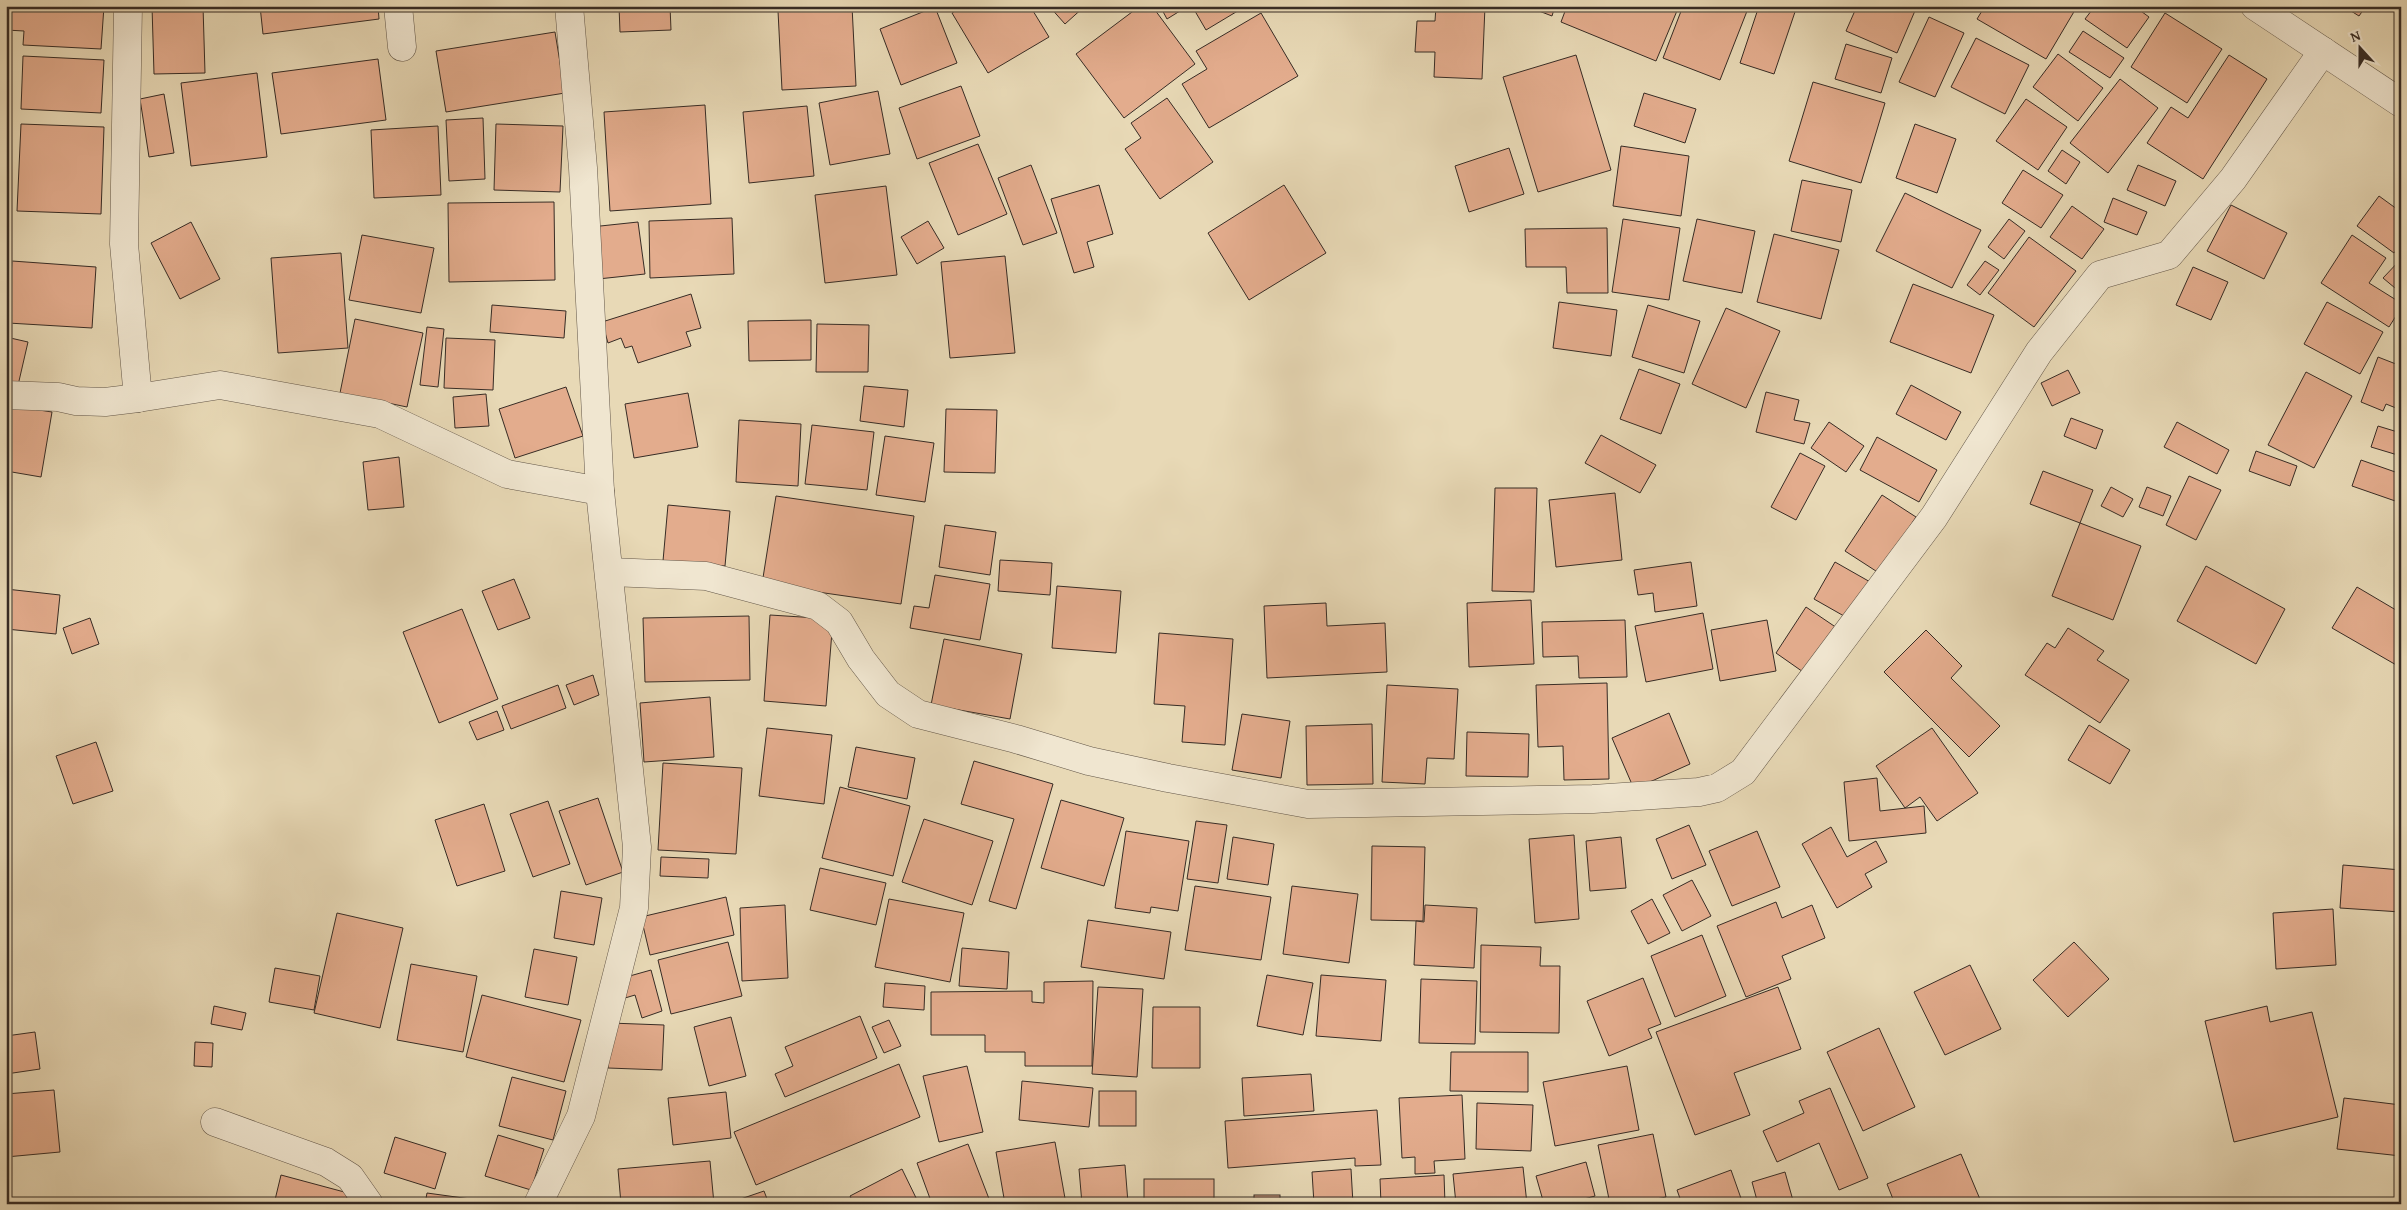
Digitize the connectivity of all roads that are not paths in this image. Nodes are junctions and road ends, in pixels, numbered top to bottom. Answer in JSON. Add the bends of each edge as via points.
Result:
{"nodes":[{"id":1,"x":128,"y":6,"type":"edge"},
{"id":2,"x":398,"y":6,"type":"edge"},
{"id":3,"x":568,"y":6,"type":"edge"},
{"id":4,"x":2255,"y":6,"type":"edge"},
{"id":5,"x":402,"y":47,"type":"dead end"},
{"id":6,"x":2323,"y":51,"type":"junction"},
{"id":7,"x":2401,"y":103,"type":"edge"},
{"id":8,"x":6,"y":396,"type":"edge"},
{"id":9,"x":138,"y":398,"type":"junction"},
{"id":10,"x":600,"y":491,"type":"junction"},
{"id":11,"x":610,"y":572,"type":"junction"},
{"id":12,"x":215,"y":1122,"type":"dead end"},
{"id":13,"x":369,"y":1204,"type":"edge"},
{"id":14,"x":538,"y":1204,"type":"edge"}],
"edges":[{"from":1,"to":9,"type":"street","via":[[124,244]]},
{"from":2,"to":5,"type":"street"},
{"from":3,"to":10,"type":"street","via":[[583,168]]},
{"from":4,"to":6,"type":"street"},
{"from":6,"to":7,"type":"street"},
{"from":6,"to":11,"type":"street","via":[[2233,179],[2169,255],[2100,275],[2039,352],[1934,517],[1744,772],[1717,788],[1593,800],[1308,804],[1168,778],[918,714],[888,694],[861,659],[839,622],[818,606],[706,576]]},
{"from":8,"to":9,"type":"street","via":[[105,402]]},
{"from":9,"to":10,"type":"street","via":[[220,385],[380,414],[507,474]]},
{"from":10,"to":11,"type":"street"},
{"from":11,"to":14,"type":"street","via":[[637,847],[634,908],[581,1116]]},
{"from":12,"to":13,"type":"street","via":[[326,1162],[350,1176]]}]}
